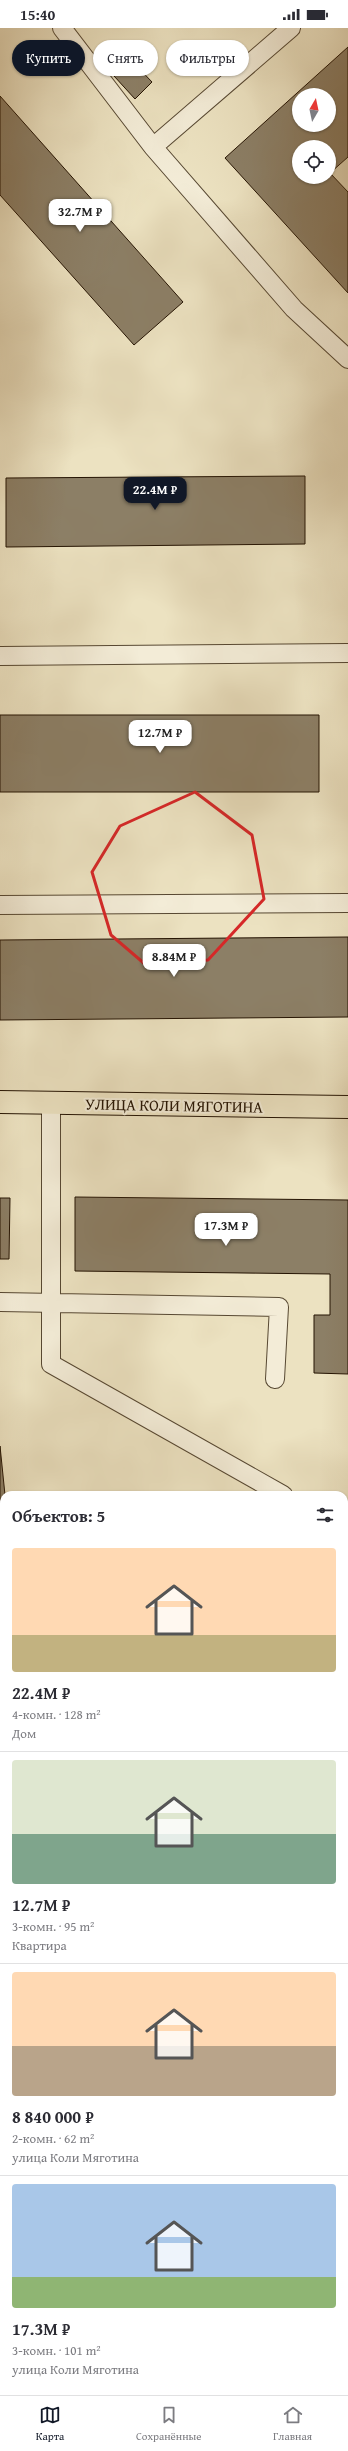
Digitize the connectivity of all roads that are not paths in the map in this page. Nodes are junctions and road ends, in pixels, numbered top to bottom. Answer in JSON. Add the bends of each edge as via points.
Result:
{"nodes":[{"id":1,"x":62,"y":28,"type":"edge"},
{"id":2,"x":291,"y":28,"type":"edge"},
{"id":3,"x":153,"y":147,"type":"junction"},
{"id":4,"x":348,"y":359,"type":"edge"},
{"id":5,"x":348,"y":653,"type":"edge"},
{"id":6,"x":0,"y":656,"type":"edge"},
{"id":7,"x":348,"y":903,"type":"edge"},
{"id":8,"x":0,"y":906,"type":"edge"},
{"id":9,"x":0,"y":1102,"type":"edge"},
{"id":10,"x":51,"y":1103,"type":"junction"},
{"id":11,"x":348,"y":1107,"type":"edge"},
{"id":12,"x":50,"y":1301,"type":"junction"},
{"id":13,"x":0,"y":1302,"type":"edge"},
{"id":14,"x":275,"y":1379,"type":"dead end"},
{"id":15,"x":276,"y":1491,"type":"edge"}],
"edges":[{"from":1,"to":3,"type":"lane"},
{"from":2,"to":3,"type":"lane"},
{"from":3,"to":4,"type":"lane","via":[[294,309]]},
{"from":5,"to":6,"type":"lane"},
{"from":7,"to":8,"type":"lane"},
{"from":9,"to":10,"type":"main road","name":"УЛИЦА КОЛИ МЯГОТИНА"},
{"from":10,"to":11,"type":"main road","name":"УЛИЦА КОЛИ МЯГОТИНА"},
{"from":10,"to":12,"type":"lane"},
{"from":12,"to":13,"type":"lane"},
{"from":12,"to":14,"type":"lane","via":[[279,1307]]},
{"from":12,"to":15,"type":"lane","via":[[51,1364]]}]}
